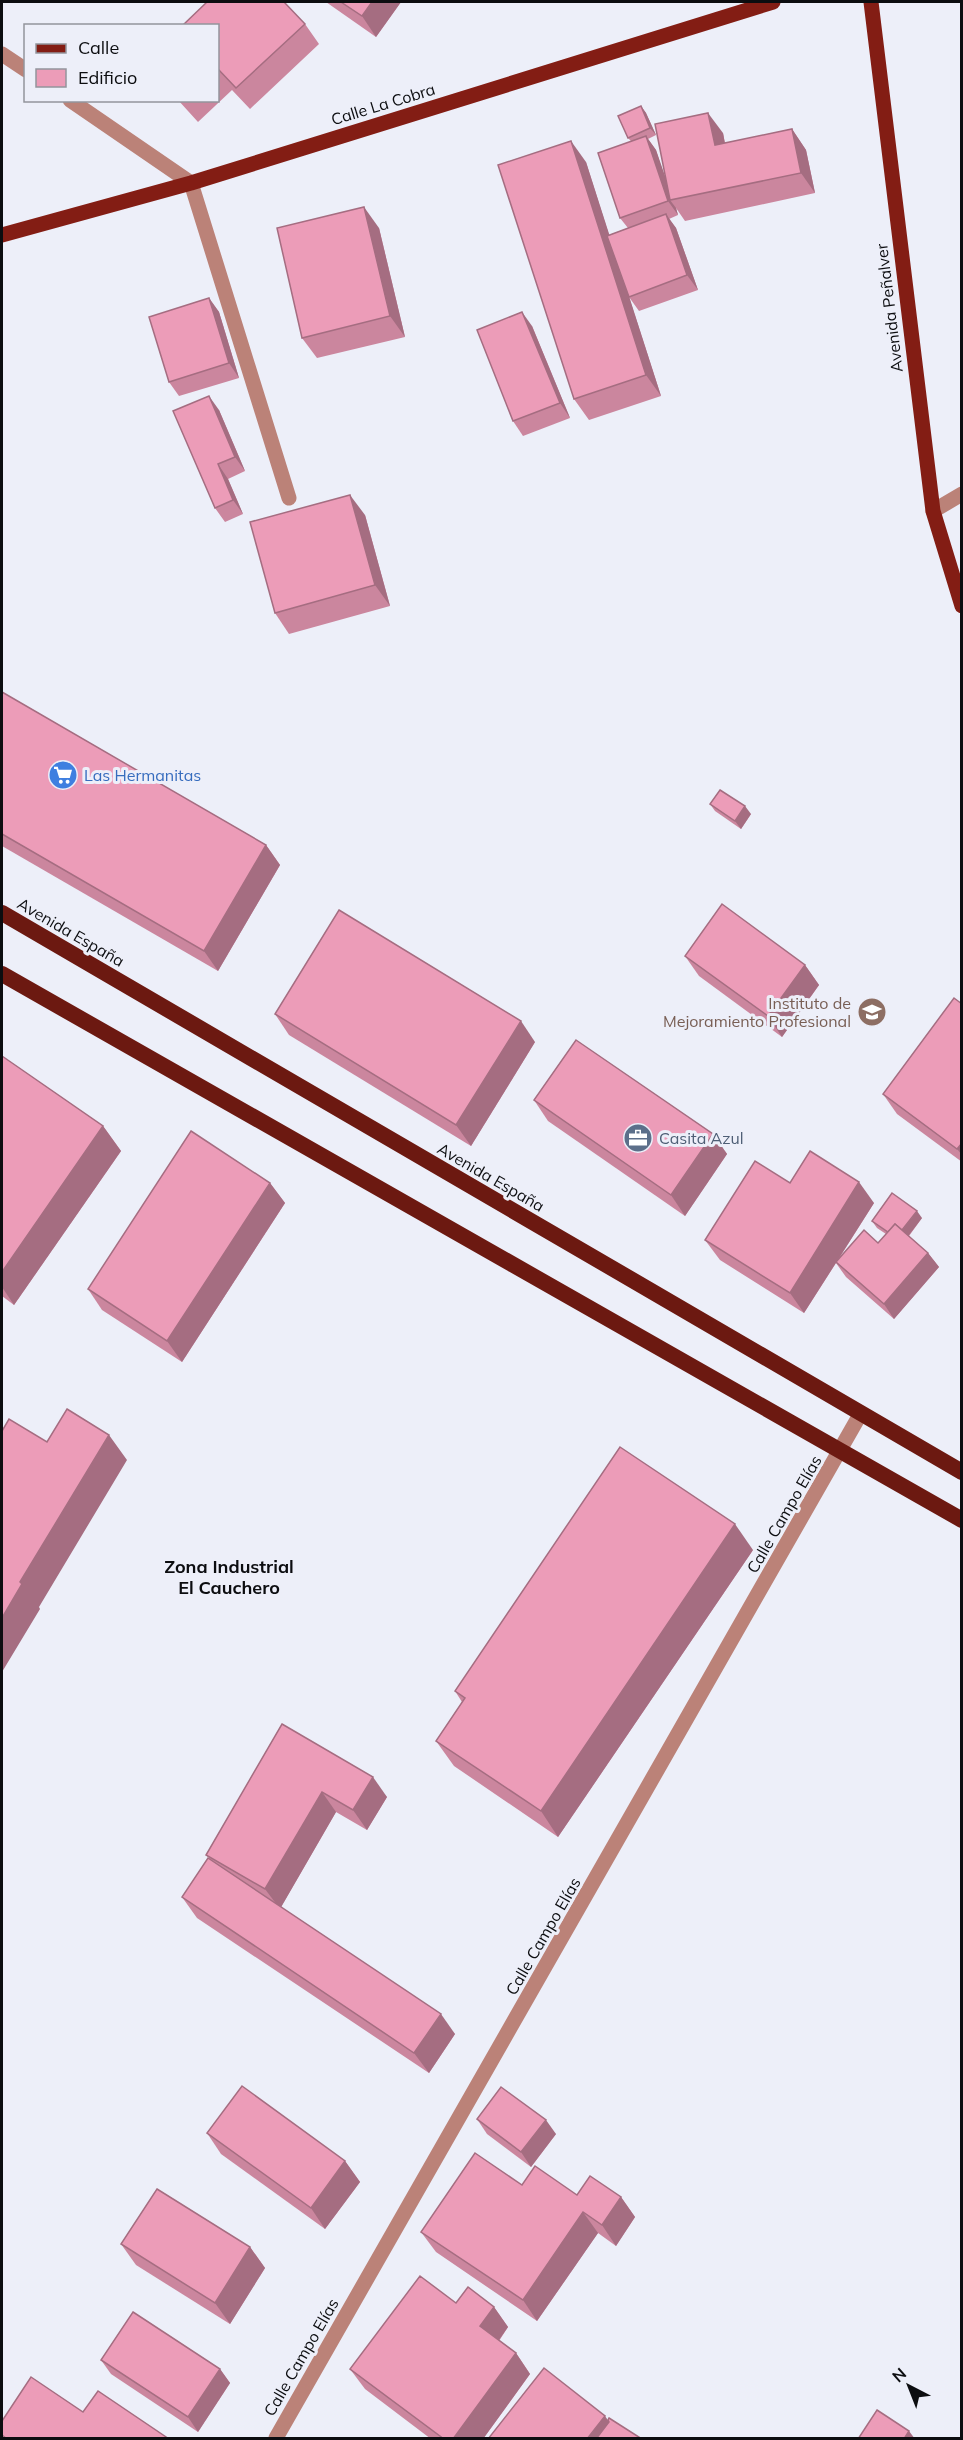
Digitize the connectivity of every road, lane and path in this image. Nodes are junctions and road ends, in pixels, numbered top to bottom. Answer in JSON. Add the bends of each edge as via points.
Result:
{"nodes":[{"id":1,"x":772,"y":2,"type":"edge"},
{"id":2,"x":871,"y":2,"type":"edge"},
{"id":3,"x":2,"y":54,"type":"edge"},
{"id":4,"x":24,"y":69,"type":"edge"},
{"id":5,"x":73,"y":102,"type":"edge"},
{"id":6,"x":191,"y":183,"type":"junction"},
{"id":7,"x":2,"y":235,"type":"edge"},
{"id":8,"x":962,"y":494,"type":"edge"},
{"id":9,"x":289,"y":498,"type":"dead end"},
{"id":10,"x":933,"y":511,"type":"junction"},
{"id":11,"x":962,"y":606,"type":"edge"},
{"id":12,"x":2,"y":913,"type":"edge"},
{"id":13,"x":2,"y":974,"type":"edge"},
{"id":14,"x":861,"y":1413,"type":"junction"},
{"id":15,"x":842,"y":1450,"type":"junction"},
{"id":16,"x":962,"y":1472,"type":"edge"},
{"id":17,"x":962,"y":1520,"type":"edge"},
{"id":18,"x":276,"y":2439,"type":"edge"}],
"edges":[{"from":1,"to":6,"type":"main road","name":"Calle La Cobra"},
{"from":2,"to":10,"type":"main road","name":"Avenida Peñalver"},
{"from":3,"to":4,"type":"street"},
{"from":5,"to":6,"type":"street"},
{"from":6,"to":7,"type":"main road","name":"Calle La Cobra"},
{"from":6,"to":9,"type":"street"},
{"from":8,"to":10,"type":"street"},
{"from":10,"to":11,"type":"main road","name":"Avenida Peñalver"},
{"from":12,"to":14,"type":"highway","name":"Avenida España"},
{"from":13,"to":15,"type":"highway"},
{"from":14,"to":15,"type":"street","name":"Calle Campo Elías"},
{"from":14,"to":16,"type":"highway","name":"Avenida España"},
{"from":15,"to":17,"type":"highway"},
{"from":15,"to":18,"type":"street","name":"Calle Campo Elías"}]}
